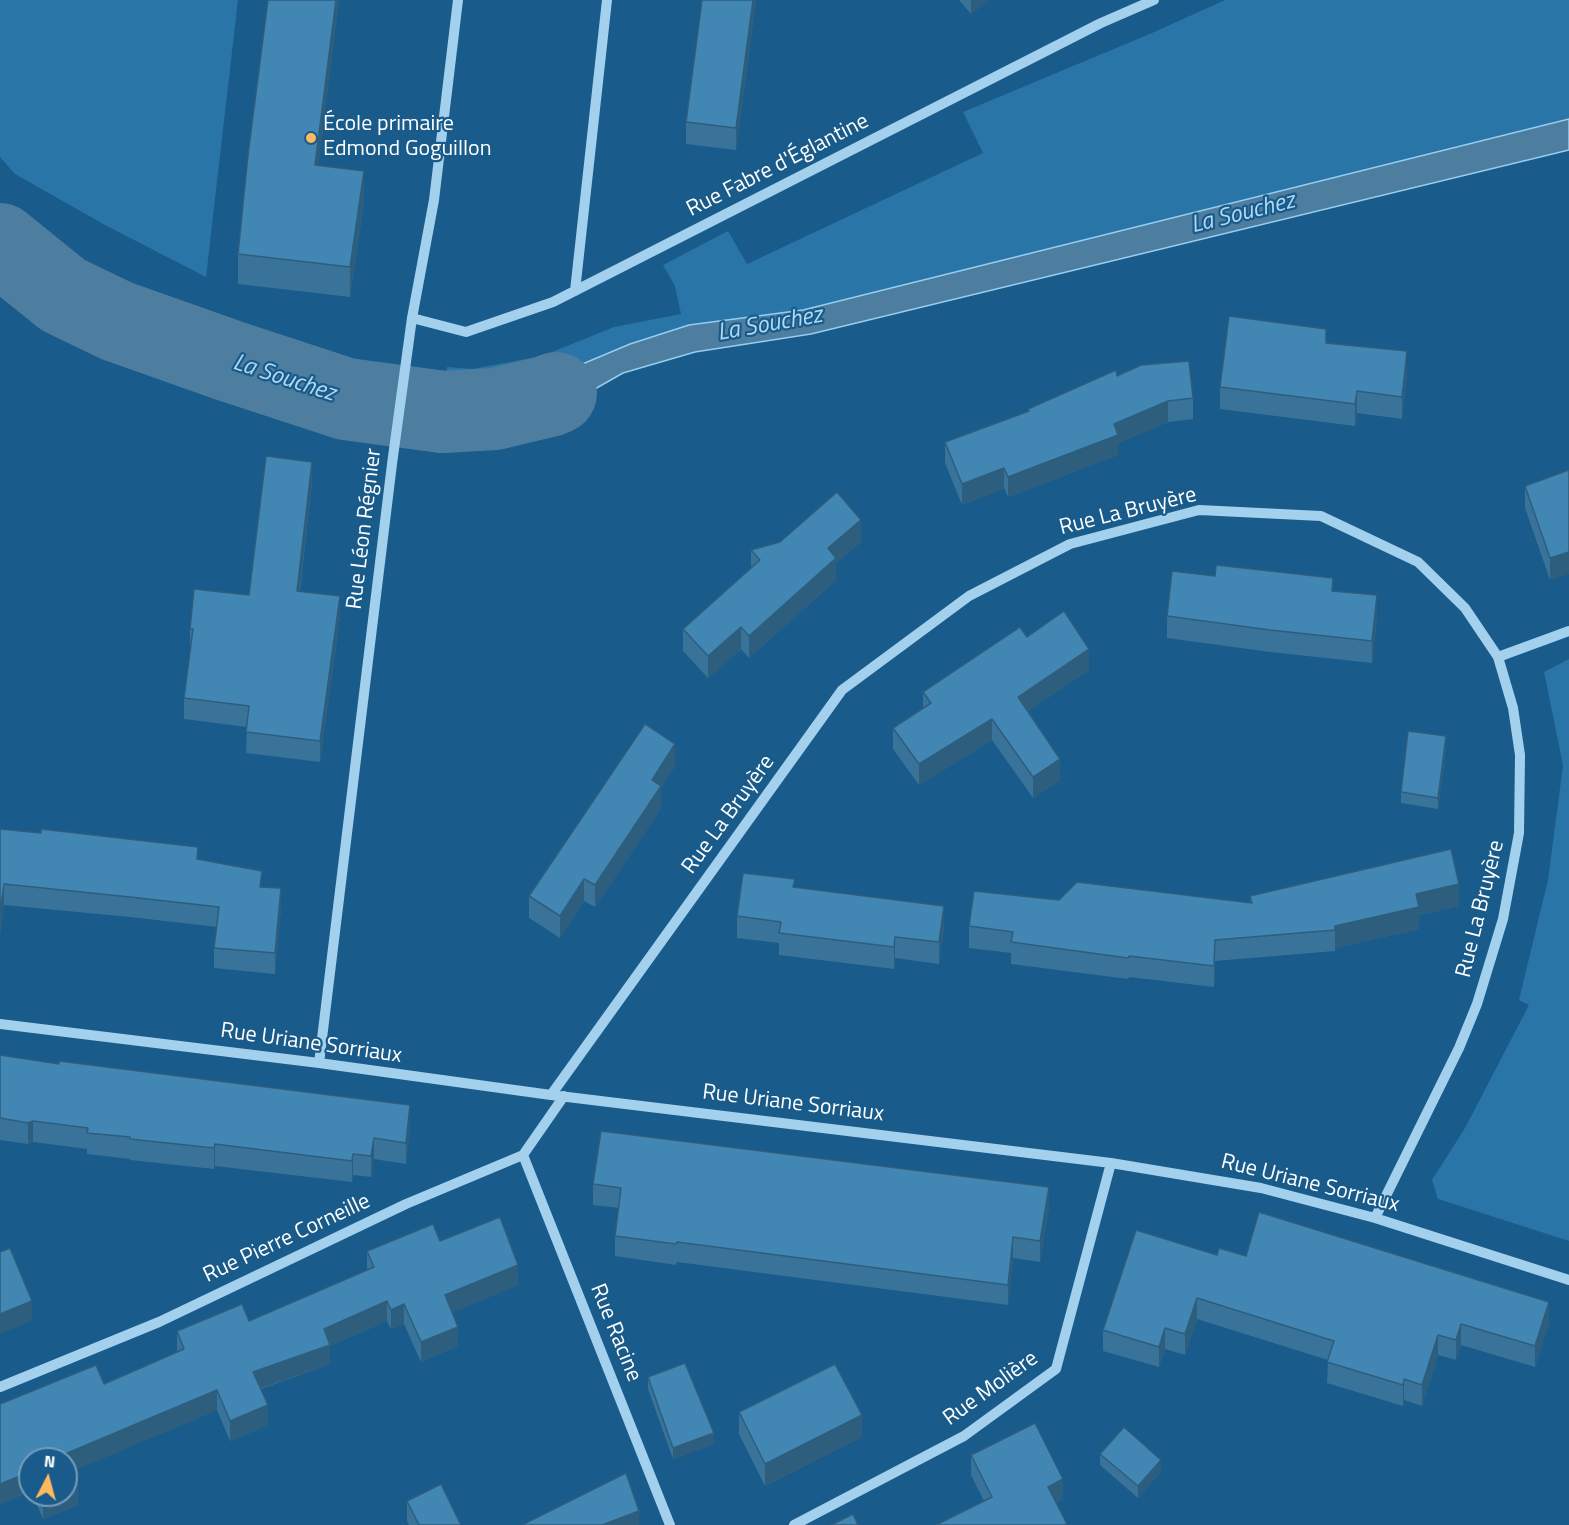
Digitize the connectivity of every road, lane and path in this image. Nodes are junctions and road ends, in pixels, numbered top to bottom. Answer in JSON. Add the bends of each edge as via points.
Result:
{"nodes":[{"id":1,"x":458,"y":0,"type":"edge"},
{"id":2,"x":607,"y":0,"type":"edge"},
{"id":3,"x":1154,"y":0,"type":"edge"},
{"id":4,"x":575,"y":291,"type":"junction"},
{"id":5,"x":412,"y":318,"type":"junction"},
{"id":6,"x":1569,"y":631,"type":"edge"},
{"id":7,"x":1498,"y":657,"type":"junction"},
{"id":8,"x":0,"y":1024,"type":"edge"},
{"id":9,"x":319,"y":1063,"type":"junction"},
{"id":10,"x":551,"y":1095,"type":"junction"},
{"id":11,"x":564,"y":1096,"type":"junction"},
{"id":12,"x":524,"y":1155,"type":"junction"},
{"id":13,"x":1112,"y":1163,"type":"junction"},
{"id":14,"x":1375,"y":1218,"type":"junction"},
{"id":15,"x":1569,"y":1280,"type":"edge"},
{"id":16,"x":0,"y":1387,"type":"edge"},
{"id":17,"x":670,"y":1525,"type":"edge"},
{"id":18,"x":794,"y":1525,"type":"edge"}],
"edges":[{"from":1,"to":5,"type":"street","name":"Rue Léon Régnier","via":[[434,200]]},
{"from":2,"to":4,"type":"street"},
{"from":3,"to":4,"type":"street","name":"Rue Fabre d'Églantine","via":[[1090,28]]},
{"from":4,"to":5,"type":"street","name":"Rue Fabre d'Églantine","via":[[466,332]]},
{"from":5,"to":9,"type":"street","name":"Rue Léon Régnier"},
{"from":6,"to":7,"type":"street"},
{"from":7,"to":10,"type":"street","name":"Rue La Bruyère","via":[[1465,608],[1418,562],[1321,516],[1199,510],[1070,544],[969,596],[842,690]]},
{"from":7,"to":14,"type":"street","name":"Rue La Bruyère","via":[[1513,708],[1520,755],[1519,833],[1503,919],[1478,1004]]},
{"from":8,"to":9,"type":"street","name":"Rue Uriane Sorriaux"},
{"from":9,"to":10,"type":"street","name":"Rue Uriane Sorriaux"},
{"from":10,"to":11,"type":"street","name":"Rue Uriane Sorriaux"},
{"from":11,"to":12,"type":"street"},
{"from":11,"to":13,"type":"street","name":"Rue Uriane Sorriaux"},
{"from":12,"to":16,"type":"street","name":"Rue Pierre Corneille","via":[[406,1204],[159,1322]]},
{"from":12,"to":17,"type":"street","name":"Rue Racine"},
{"from":13,"to":14,"type":"street","name":"Rue Uriane Sorriaux","via":[[1262,1188]]},
{"from":13,"to":18,"type":"street","name":"Rue Molière","via":[[1056,1369],[964,1436]]},
{"from":14,"to":15,"type":"street","name":"Rue Uriane Sorriaux"}]}
